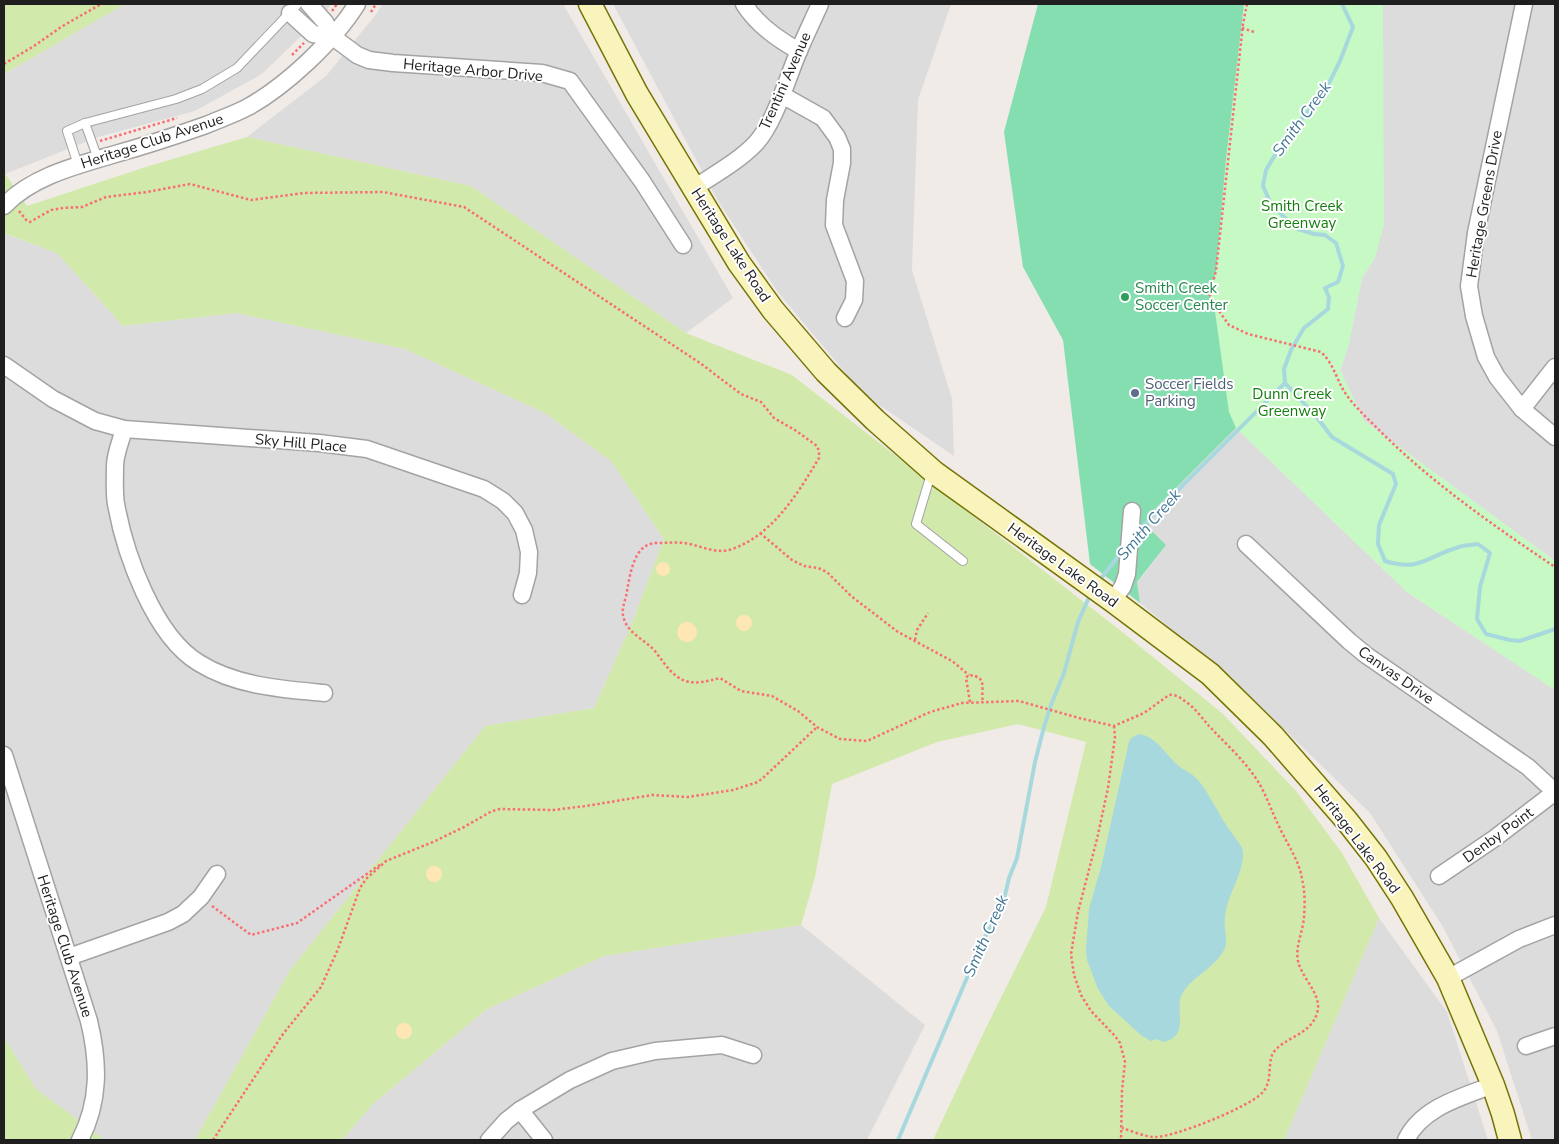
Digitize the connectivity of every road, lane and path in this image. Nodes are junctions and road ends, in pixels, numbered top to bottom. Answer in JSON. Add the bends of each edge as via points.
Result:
{"nodes":[{"id":1,"x":101,"y":4,"type":"edge"},
{"id":2,"x":309,"y":4,"type":"edge"},
{"id":3,"x":357,"y":4,"type":"edge"},
{"id":4,"x":590,"y":4,"type":"edge"},
{"id":5,"x":744,"y":4,"type":"edge"},
{"id":6,"x":820,"y":4,"type":"edge"},
{"id":7,"x":1248,"y":4,"type":"edge"},
{"id":8,"x":1524,"y":4,"type":"edge"},
{"id":9,"x":294,"y":8,"type":"edge"},
{"id":10,"x":1242,"y":28,"type":"junction"},
{"id":11,"x":1254,"y":32,"type":"dead end"},
{"id":12,"x":334,"y":37,"type":"junction"},
{"id":13,"x":307,"y":40,"type":"dead end"},
{"id":14,"x":798,"y":51,"type":"junction"},
{"id":15,"x":287,"y":60,"type":"dead end"},
{"id":16,"x":4,"y":64,"type":"edge"},
{"id":17,"x":782,"y":95,"type":"junction"},
{"id":18,"x":180,"y":117,"type":"dead end"},
{"id":19,"x":85,"y":124,"type":"junction"},
{"id":20,"x":98,"y":142,"type":"dead end"},
{"id":21,"x":98,"y":159,"type":"junction"},
{"id":22,"x":78,"y":164,"type":"junction"},
{"id":23,"x":694,"y":188,"type":"junction"},
{"id":24,"x":7,"y":203,"type":"edge"},
{"id":25,"x":683,"y":245,"type":"dead end"},
{"id":26,"x":845,"y":318,"type":"dead end"},
{"id":27,"x":4,"y":365,"type":"edge"},
{"id":28,"x":1555,"y":367,"type":"edge"},
{"id":29,"x":1522,"y":409,"type":"junction"},
{"id":30,"x":124,"y":430,"type":"junction"},
{"id":31,"x":1555,"y":437,"type":"edge"},
{"id":32,"x":932,"y":470,"type":"junction"},
{"id":33,"x":1132,"y":511,"type":"dead end"},
{"id":34,"x":760,"y":532,"type":"junction"},
{"id":35,"x":1246,"y":544,"type":"dead end"},
{"id":36,"x":963,"y":561,"type":"dead end"},
{"id":37,"x":1555,"y":567,"type":"edge"},
{"id":38,"x":522,"y":595,"type":"dead end"},
{"id":39,"x":1113,"y":601,"type":"junction"},
{"id":40,"x":928,"y":612,"type":"dead end"},
{"id":41,"x":915,"y":640,"type":"junction"},
{"id":42,"x":969,"y":675,"type":"junction"},
{"id":43,"x":324,"y":693,"type":"dead end"},
{"id":44,"x":983,"y":702,"type":"junction"},
{"id":45,"x":970,"y":703,"type":"junction"},
{"id":46,"x":1114,"y":726,"type":"junction"},
{"id":47,"x":817,"y":727,"type":"junction"},
{"id":48,"x":4,"y":754,"type":"edge"},
{"id":49,"x":1555,"y":792,"type":"edge"},
{"id":50,"x":383,"y":864,"type":"junction"},
{"id":51,"x":217,"y":874,"type":"dead end"},
{"id":52,"x":1440,"y":876,"type":"dead end"},
{"id":53,"x":201,"y":898,"type":"junction"},
{"id":54,"x":1555,"y":925,"type":"edge"},
{"id":55,"x":69,"y":957,"type":"junction"},
{"id":56,"x":1448,"y":978,"type":"junction"},
{"id":57,"x":1555,"y":1036,"type":"edge"},
{"id":58,"x":1526,"y":1046,"type":"dead end"},
{"id":59,"x":753,"y":1055,"type":"dead end"},
{"id":60,"x":1493,"y":1085,"type":"junction"},
{"id":61,"x":520,"y":1110,"type":"junction"},
{"id":62,"x":1122,"y":1128,"type":"junction"},
{"id":63,"x":1163,"y":1136,"type":"junction"},
{"id":64,"x":80,"y":1140,"type":"edge"},
{"id":65,"x":213,"y":1140,"type":"edge"},
{"id":66,"x":489,"y":1140,"type":"edge"},
{"id":67,"x":544,"y":1140,"type":"edge"},
{"id":68,"x":1121,"y":1140,"type":"edge"},
{"id":69,"x":1163,"y":1140,"type":"edge"},
{"id":70,"x":1406,"y":1140,"type":"edge"},
{"id":71,"x":1510,"y":1140,"type":"edge"}],
"edges":[{"from":1,"to":16,"type":"path"},
{"from":2,"to":12,"type":"street"},
{"from":3,"to":12,"type":"street","name":"Heritage Club Avenue"},
{"from":4,"to":23,"type":"main road","name":"Heritage Lake Road","via":[[637,94]]},
{"from":5,"to":14,"type":"street","via":[[774,36]]},
{"from":6,"to":14,"type":"street","name":"Trentini Avenue"},
{"from":7,"to":10,"type":"path"},
{"from":8,"to":29,"type":"street","name":"Heritage Greens Drive","via":[[1476,233],[1469,286],[1486,357]]},
{"from":9,"to":12,"type":"street","via":[[313,34]]},
{"from":9,"to":19,"type":"lane","via":[[237,68],[202,89]]},
{"from":10,"to":11,"type":"path"},
{"from":10,"to":37,"type":"path","via":[[1216,271],[1207,289],[1214,304],[1228,325],[1248,334],[1321,352],[1329,359],[1347,396],[1418,466]]},
{"from":12,"to":21,"type":"street","name":"Heritage Club Avenue","via":[[279,86],[248,107],[172,137]]},
{"from":12,"to":25,"type":"street","name":"Heritage Arbor Drive","via":[[369,60],[542,73],[570,81],[642,180]]},
{"from":13,"to":15,"type":"path"},
{"from":14,"to":17,"type":"street","name":"Trentini Avenue"},
{"from":17,"to":23,"type":"street","name":"Trentini Avenue","via":[[757,142]]},
{"from":17,"to":26,"type":"street","via":[[823,118],[842,149],[834,225],[855,281],[854,300]]},
{"from":18,"to":20,"type":"path"},
{"from":19,"to":21,"type":"lane"},
{"from":19,"to":22,"type":"lane","via":[[67,130]]},
{"from":21,"to":22,"type":"street","name":"Heritage Club Avenue"},
{"from":22,"to":24,"type":"street","name":"Heritage Club Avenue","via":[[32,184]]},
{"from":23,"to":32,"type":"main road","name":"Heritage Lake Road","via":[[772,310],[826,372]]},
{"from":24,"to":34,"type":"path","via":[[30,222],[51,210],[82,207],[106,196],[190,184],[251,200],[304,194],[383,192],[464,207],[700,363],[741,394],[761,402],[774,418],[817,446],[818,458],[804,483],[790,503]]},
{"from":27,"to":30,"type":"street","name":"Sky Hill Place","via":[[53,399],[95,421]]},
{"from":28,"to":29,"type":"street"},
{"from":29,"to":31,"type":"street","name":"Heritage Greens Drive"},
{"from":30,"to":38,"type":"street","name":"Sky Hill Place","via":[[367,449],[484,489],[515,513],[524,530],[528,573]]},
{"from":30,"to":43,"type":"street","via":[[115,464],[116,503],[125,542],[141,588],[181,649],[220,674],[270,688]]},
{"from":32,"to":36,"type":"lane","via":[[916,524]]},
{"from":32,"to":39,"type":"main road","name":"Heritage Lake Road"},
{"from":33,"to":39,"type":"street","via":[[1128,574]]},
{"from":34,"to":41,"type":"path","via":[[792,560],[827,572],[851,596],[898,632]]},
{"from":34,"to":47,"type":"path","via":[[730,550],[716,552],[684,543],[647,544],[631,568],[622,606],[623,618],[681,679],[694,684],[720,678],[740,691],[772,696]]},
{"from":35,"to":49,"type":"street","name":"Canvas Drive","via":[[1366,655],[1528,767]]},
{"from":39,"to":56,"type":"main road","name":"Heritage Lake Road","via":[[1210,674],[1273,736],[1376,858]]},
{"from":40,"to":41,"type":"path"},
{"from":41,"to":42,"type":"path","via":[[952,661]]},
{"from":42,"to":44,"type":"path","via":[[982,680]]},
{"from":42,"to":45,"type":"path","via":[[966,678]]},
{"from":44,"to":45,"type":"path"},
{"from":44,"to":46,"type":"path","via":[[1020,701]]},
{"from":45,"to":47,"type":"path","via":[[930,712],[867,741],[840,739]]},
{"from":46,"to":62,"type":"path","via":[[1108,788],[1078,912],[1072,954],[1074,975],[1081,995],[1120,1043],[1125,1062]]},
{"from":46,"to":63,"type":"path","via":[[1144,713],[1173,694],[1187,703],[1257,780],[1298,863],[1303,881],[1304,918],[1298,960],[1318,1004],[1318,1013],[1304,1032],[1272,1054],[1269,1080],[1263,1092],[1212,1120]]},
{"from":47,"to":50,"type":"path","via":[[758,782],[733,790],[688,797],[652,795],[553,810],[500,809]]},
{"from":48,"to":55,"type":"street","name":"Heritage Club Avenue"},
{"from":49,"to":52,"type":"street","name":"Denby Point"},
{"from":50,"to":53,"type":"path","via":[[297,923],[251,935]]},
{"from":50,"to":65,"type":"path","via":[[360,888],[321,987],[283,1034]]},
{"from":51,"to":53,"type":"street"},
{"from":53,"to":55,"type":"street","via":[[168,922]]},
{"from":54,"to":56,"type":"street","via":[[1519,939]]},
{"from":55,"to":64,"type":"street","name":"Heritage Club Avenue","via":[[89,1021],[97,1067],[91,1111]]},
{"from":56,"to":60,"type":"main road","name":"Heritage Lake Road"},
{"from":57,"to":58,"type":"street"},
{"from":59,"to":61,"type":"street","via":[[722,1045],[655,1051],[612,1061],[570,1080]]},
{"from":60,"to":70,"type":"street","via":[[1447,1102],[1417,1124]]},
{"from":60,"to":71,"type":"main road","name":"Heritage Lake Road"},
{"from":61,"to":66,"type":"street"},
{"from":61,"to":67,"type":"street"},
{"from":62,"to":63,"type":"path","via":[[1153,1137]]},
{"from":62,"to":68,"type":"path"},
{"from":63,"to":69,"type":"path"}]}
